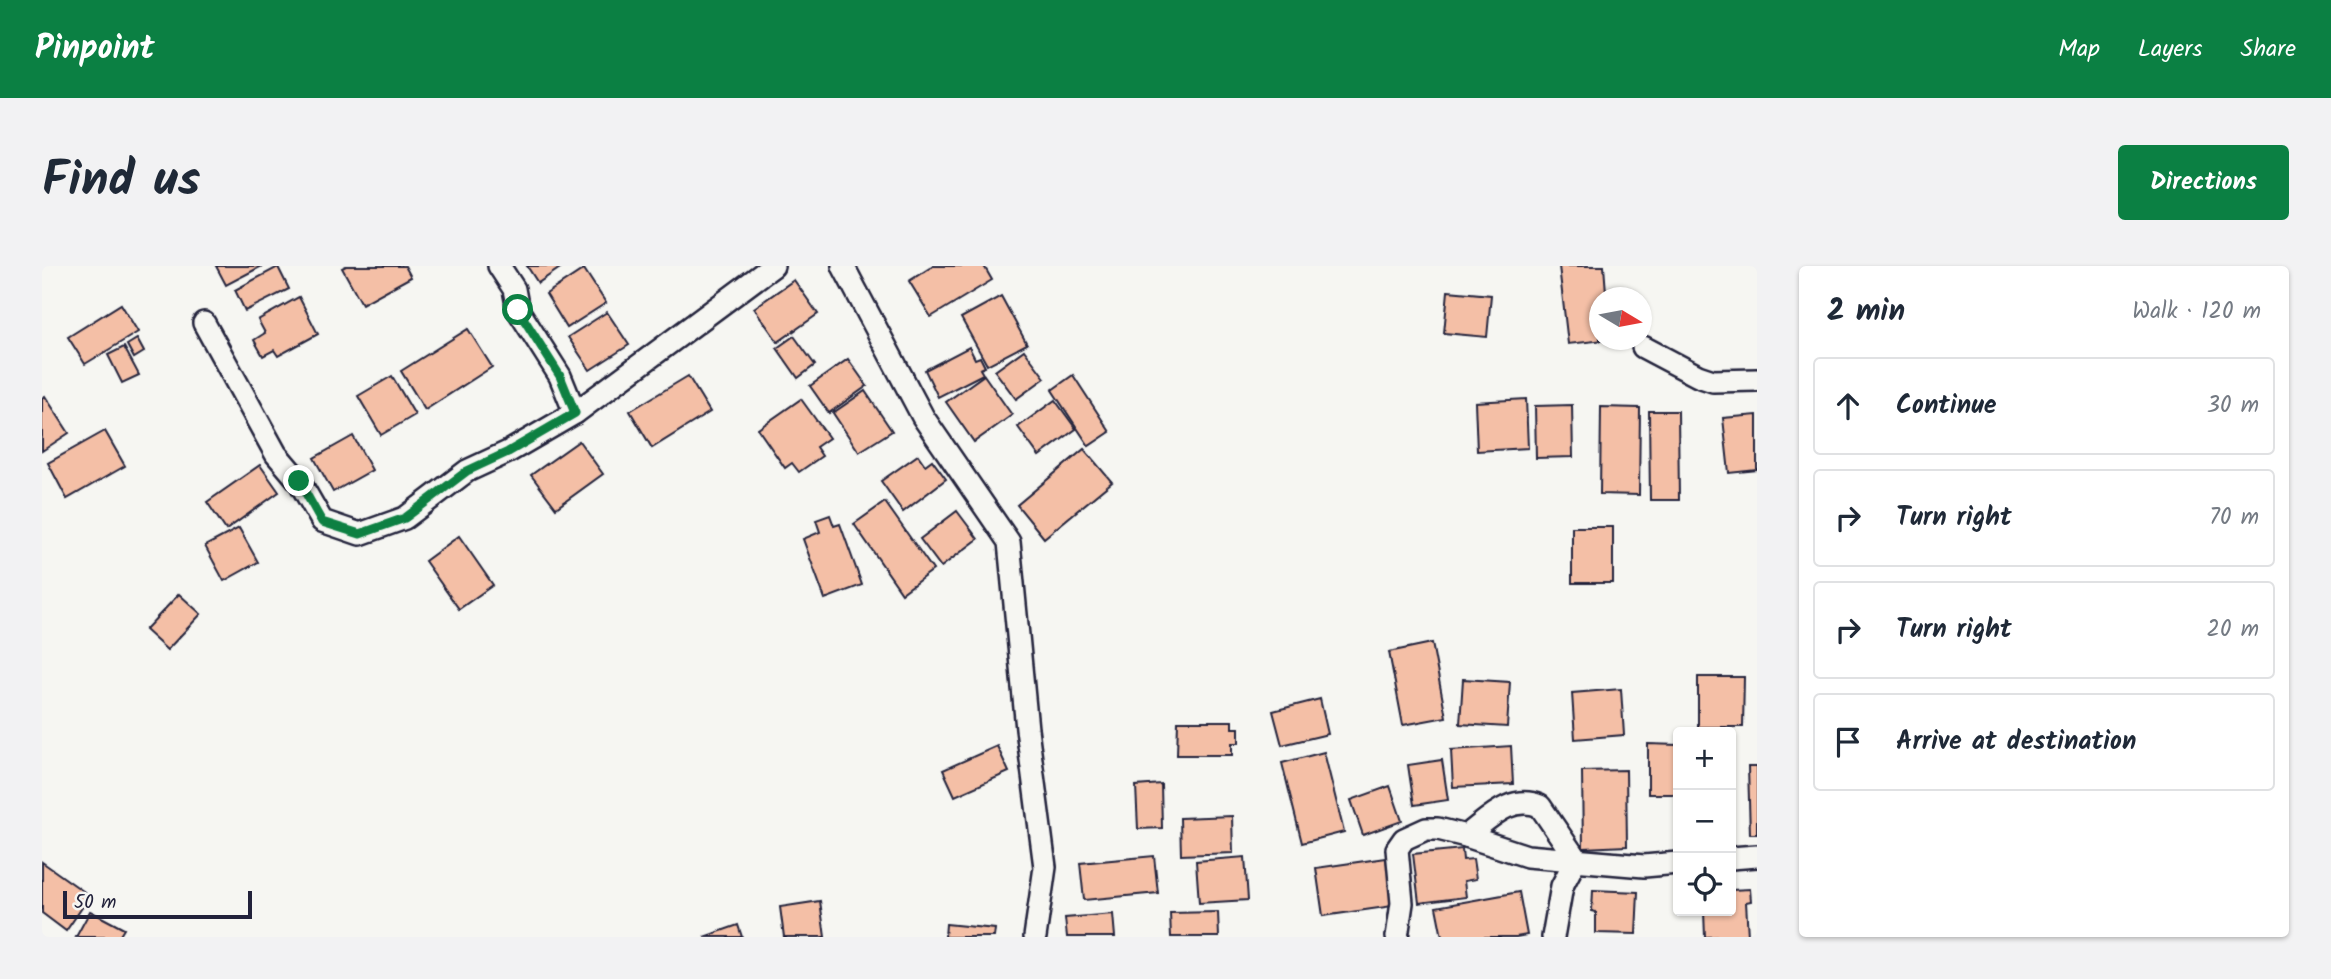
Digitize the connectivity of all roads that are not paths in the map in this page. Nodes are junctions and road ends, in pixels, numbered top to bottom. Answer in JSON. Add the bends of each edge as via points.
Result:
{"nodes":[{"id":1,"x":499,"y":266,"type":"edge"},
{"id":2,"x":773,"y":266,"type":"edge"},
{"id":3,"x":843,"y":266,"type":"edge"},
{"id":4,"x":204,"y":323,"type":"dead end"},
{"id":5,"x":1649,"y":350,"type":"edge"},
{"id":6,"x":1757,"y":380,"type":"edge"},
{"id":7,"x":575,"y":413,"type":"junction"},
{"id":8,"x":1466,"y":836,"type":"junction"},
{"id":9,"x":1757,"y":856,"type":"edge"},
{"id":10,"x":1736,"y":858,"type":"edge"},
{"id":11,"x":1576,"y":859,"type":"junction"},
{"id":12,"x":1673,"y":863,"type":"edge"},
{"id":13,"x":1035,"y":937,"type":"edge"},
{"id":14,"x":1397,"y":937,"type":"edge"},
{"id":15,"x":1553,"y":937,"type":"edge"}],
"edges":[{"from":1,"to":7,"type":"street","via":[[514,289],[518,310],[560,376]]},
{"from":2,"to":7,"type":"street"},
{"from":3,"to":13,"type":"street","via":[[923,417],[1009,542],[1045,867]]},
{"from":4,"to":7,"type":"street","via":[[276,454],[299,481],[322,522],[360,534],[405,518],[467,471]]},
{"from":5,"to":6,"type":"street","via":[[1713,381]]},
{"from":8,"to":11,"type":"street","via":[[1527,856]]},
{"from":8,"to":11,"type":"street","via":[[1511,804],[1531,802],[1540,806]]},
{"from":8,"to":14,"type":"street","via":[[1426,829],[1404,839],[1397,849],[1402,903]]},
{"from":9,"to":10,"type":"street"},
{"from":11,"to":12,"type":"street","via":[[1644,866]]},
{"from":11,"to":15,"type":"street","via":[[1562,886]]}]}
